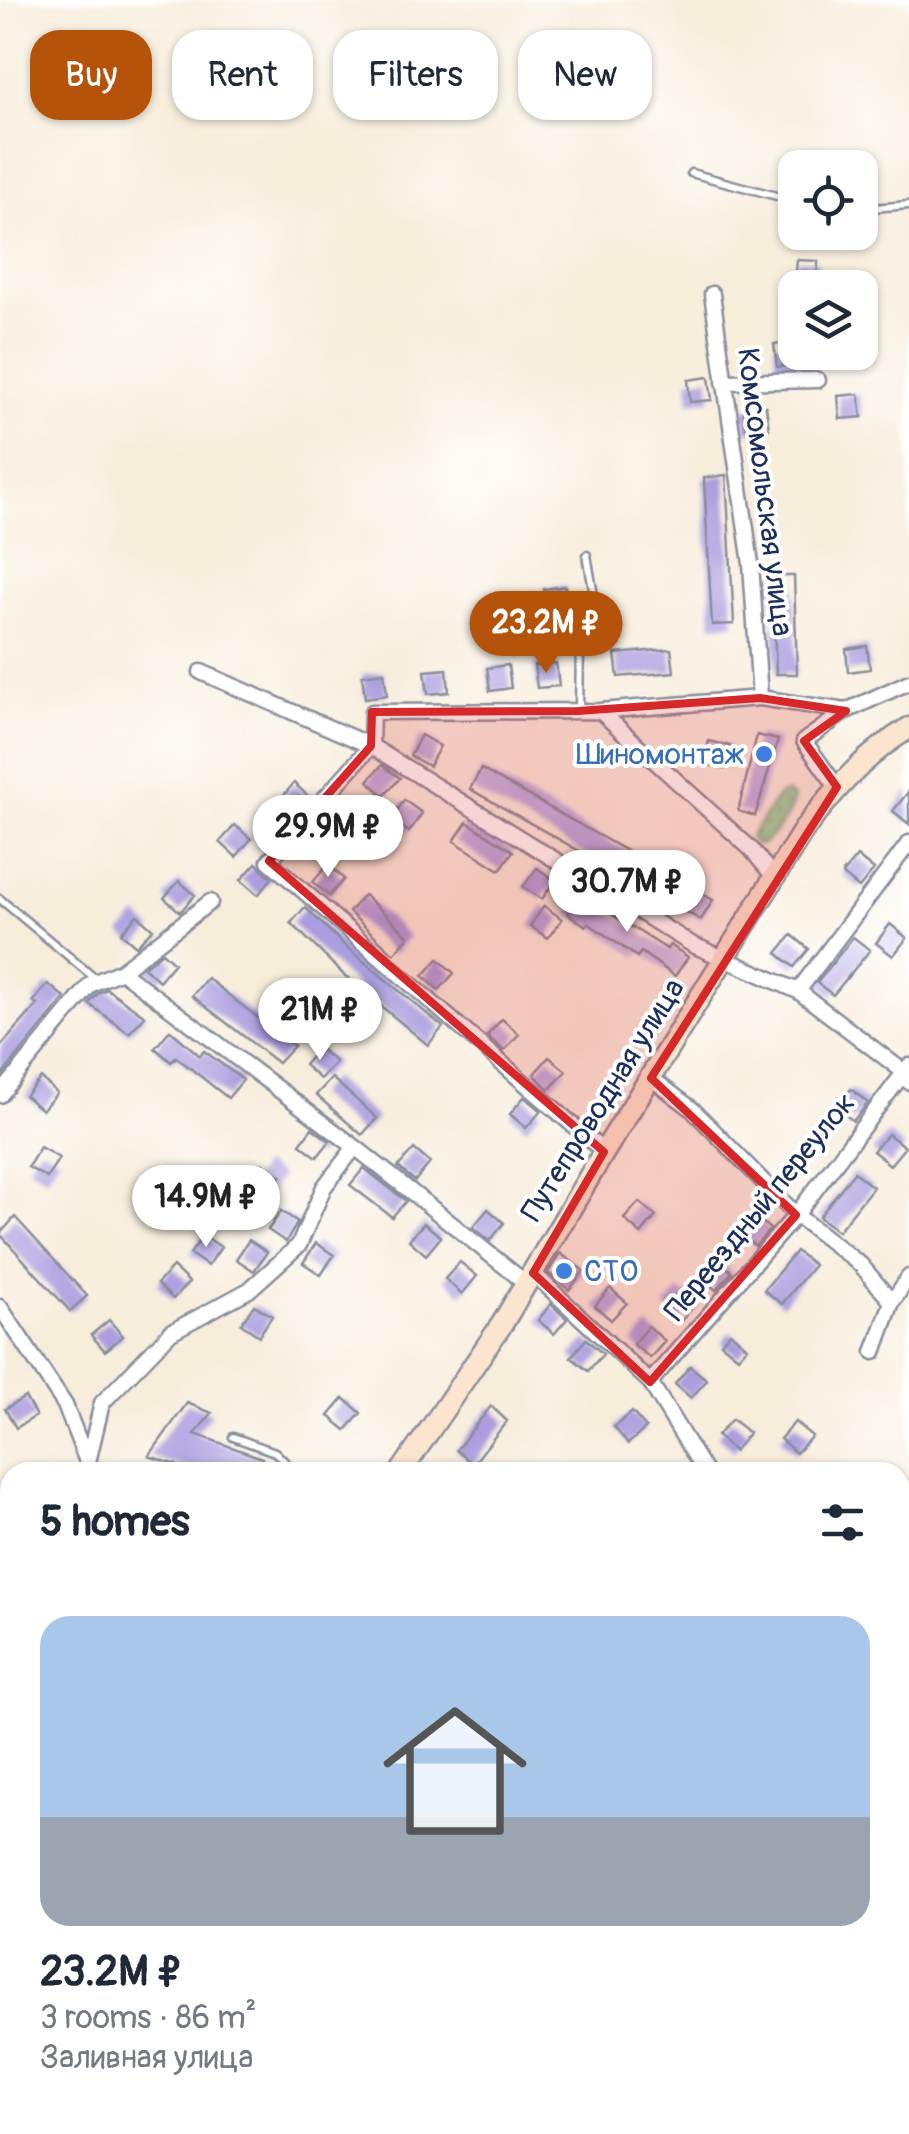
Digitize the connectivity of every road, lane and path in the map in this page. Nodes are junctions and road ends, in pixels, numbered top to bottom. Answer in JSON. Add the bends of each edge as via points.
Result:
{"nodes":[{"id":1,"x":691,"y":173,"type":"dead end"},
{"id":2,"x":778,"y":196,"type":"edge"},
{"id":3,"x":909,"y":205,"type":"edge"},
{"id":4,"x":878,"y":208,"type":"edge"},
{"id":5,"x":712,"y":294,"type":"dead end"},
{"id":6,"x":818,"y":380,"type":"dead end"},
{"id":7,"x":724,"y":382,"type":"junction"},
{"id":8,"x":587,"y":555,"type":"dead end"},
{"id":9,"x":201,"y":672,"type":"dead end"},
{"id":10,"x":909,"y":682,"type":"edge"},
{"id":11,"x":760,"y":698,"type":"junction"},
{"id":12,"x":578,"y":711,"type":"junction"},
{"id":13,"x":600,"y":711,"type":"junction"},
{"id":14,"x":846,"y":711,"type":"junction"},
{"id":15,"x":909,"y":728,"type":"edge"},
{"id":16,"x":371,"y":746,"type":"junction"},
{"id":17,"x":837,"y":787,"type":"junction"},
{"id":18,"x":909,"y":843,"type":"edge"},
{"id":19,"x":774,"y":877,"type":"junction"},
{"id":20,"x":0,"y":900,"type":"edge"},
{"id":21,"x":210,"y":902,"type":"dead end"},
{"id":22,"x":726,"y":957,"type":"junction"},
{"id":23,"x":121,"y":970,"type":"junction"},
{"id":24,"x":98,"y":981,"type":"junction"},
{"id":25,"x":798,"y":992,"type":"junction"},
{"id":26,"x":907,"y":1073,"type":"edge"},
{"id":27,"x":651,"y":1078,"type":"junction"},
{"id":28,"x":0,"y":1095,"type":"edge"},
{"id":29,"x":355,"y":1147,"type":"junction"},
{"id":30,"x":604,"y":1152,"type":"junction"},
{"id":31,"x":796,"y":1216,"type":"junction"},
{"id":32,"x":909,"y":1276,"type":"edge"},
{"id":33,"x":530,"y":1278,"type":"junction"},
{"id":34,"x":892,"y":1302,"type":"junction"},
{"id":35,"x":0,"y":1307,"type":"edge"},
{"id":36,"x":874,"y":1352,"type":"dead end"},
{"id":37,"x":650,"y":1382,"type":"junction"},
{"id":38,"x":234,"y":1437,"type":"dead end"},
{"id":39,"x":87,"y":1462,"type":"edge"},
{"id":40,"x":90,"y":1462,"type":"edge"},
{"id":41,"x":286,"y":1462,"type":"edge"},
{"id":42,"x":408,"y":1462,"type":"edge"},
{"id":43,"x":698,"y":1462,"type":"edge"}],
"edges":[{"from":1,"to":2,"type":"lane"},
{"from":3,"to":4,"type":"lane"},
{"from":5,"to":7,"type":"street","name":"Комсомольская улица"},
{"from":6,"to":7,"type":"street"},
{"from":7,"to":11,"type":"street","name":"Комсомольская улица","via":[[750,564]]},
{"from":8,"to":12,"type":"lane","via":[[596,607],[580,651]]},
{"from":9,"to":16,"type":"street"},
{"from":10,"to":14,"type":"street"},
{"from":11,"to":13,"type":"street"},
{"from":11,"to":14,"type":"street"},
{"from":12,"to":13,"type":"street"},
{"from":12,"to":16,"type":"street","via":[[372,712]]},
{"from":13,"to":19,"type":"street"},
{"from":14,"to":17,"type":"street","via":[[804,741]]},
{"from":15,"to":17,"type":"main road","name":"Путепроводная улица"},
{"from":16,"to":22,"type":"street","via":[[694,945]]},
{"from":16,"to":30,"type":"street","via":[[269,861]]},
{"from":17,"to":19,"type":"main road","name":"Путепроводная улица"},
{"from":18,"to":25,"type":"street"},
{"from":19,"to":22,"type":"main road","name":"Путепроводная улица"},
{"from":20,"to":24,"type":"lane"},
{"from":21,"to":23,"type":"street"},
{"from":22,"to":25,"type":"street"},
{"from":22,"to":27,"type":"main road","name":"Путепроводная улица"},
{"from":23,"to":24,"type":"street"},
{"from":23,"to":29,"type":"street"},
{"from":24,"to":28,"type":"street"},
{"from":25,"to":26,"type":"street"},
{"from":26,"to":31,"type":"street","name":"Переездный переулок"},
{"from":27,"to":30,"type":"main road","name":"Путепроводная улица"},
{"from":27,"to":31,"type":"street","via":[[692,1109]]},
{"from":29,"to":33,"type":"street"},
{"from":29,"to":40,"type":"street","via":[[324,1187],[299,1245],[250,1290],[171,1332],[102,1403]]},
{"from":30,"to":33,"type":"main road","name":"Путепроводная улица"},
{"from":31,"to":34,"type":"street","via":[[861,1265]]},
{"from":31,"to":37,"type":"street","name":"Переездный переулок"},
{"from":32,"to":34,"type":"street"},
{"from":33,"to":37,"type":"street"},
{"from":33,"to":42,"type":"main road","name":"Путепроводная улица"},
{"from":34,"to":36,"type":"street"},
{"from":35,"to":39,"type":"street","via":[[65,1405]]},
{"from":37,"to":43,"type":"street"},
{"from":38,"to":41,"type":"lane"}]}
